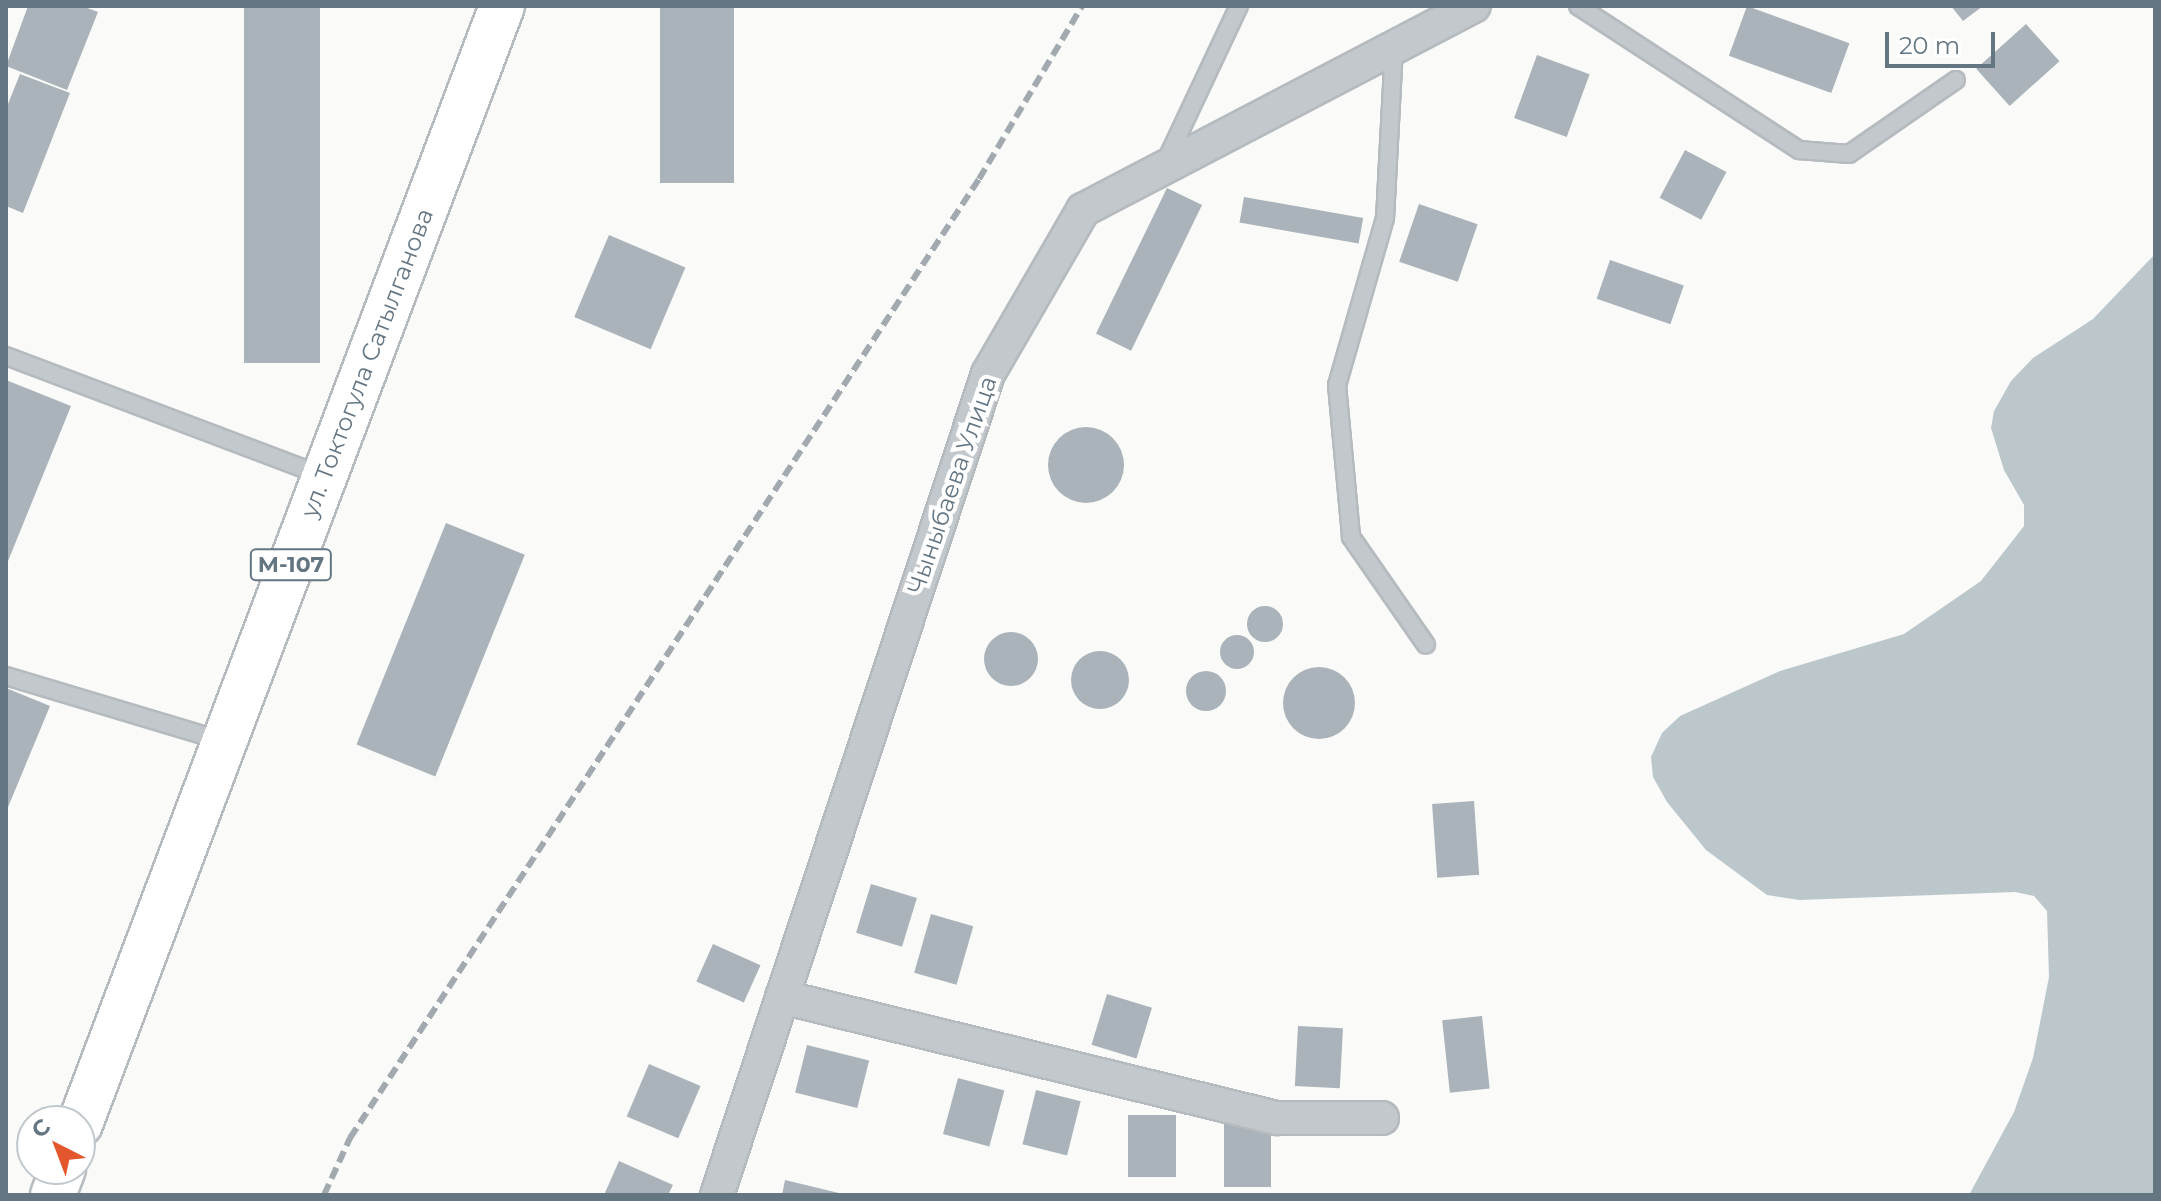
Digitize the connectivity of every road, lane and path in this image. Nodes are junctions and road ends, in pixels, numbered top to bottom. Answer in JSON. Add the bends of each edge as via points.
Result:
{"nodes":[{"id":1,"x":502,"y":6,"type":"edge"},
{"id":2,"x":1239,"y":6,"type":"edge"},
{"id":3,"x":1474,"y":6,"type":"edge"},
{"id":4,"x":1578,"y":6,"type":"edge"},
{"id":5,"x":1394,"y":47,"type":"junction"},
{"id":6,"x":1956,"y":80,"type":"dead end"},
{"id":7,"x":1163,"y":168,"type":"junction"},
{"id":8,"x":6,"y":356,"type":"edge"},
{"id":9,"x":324,"y":476,"type":"junction"},
{"id":10,"x":1426,"y":645,"type":"dead end"},
{"id":11,"x":6,"y":676,"type":"edge"},
{"id":12,"x":224,"y":741,"type":"junction"},
{"id":13,"x":782,"y":997,"type":"junction"},
{"id":14,"x":87,"y":1105,"type":"edge"},
{"id":15,"x":1382,"y":1118,"type":"dead end"},
{"id":16,"x":717,"y":1195,"type":"edge"}],
"edges":[{"from":1,"to":9,"type":"main road","name":"ул. Токтогула Сатылганова","number":"М-107"},
{"from":2,"to":7,"type":"lane"},
{"from":3,"to":5,"type":"street","name":"Чыныбаева Улица"},
{"from":4,"to":6,"type":"lane","via":[[1799,150],[1849,154]]},
{"from":5,"to":7,"type":"street","name":"Чыныбаева Улица"},
{"from":5,"to":10,"type":"lane","via":[[1385,218],[1337,385],[1351,537]]},
{"from":7,"to":13,"type":"street","name":"Чыныбаева Улица","via":[[1083,210],[988,374]]},
{"from":8,"to":9,"type":"lane"},
{"from":9,"to":12,"type":"main road","name":"ул. Токтогула Сатылганова","number":"М-107"},
{"from":11,"to":12,"type":"lane"},
{"from":12,"to":14,"type":"main road","name":"ул. Токтогула Сатылганова","number":"М-107"},
{"from":13,"to":15,"type":"street","via":[[1276,1118]]},
{"from":13,"to":16,"type":"street","name":"Чыныбаева Улица"}]}
